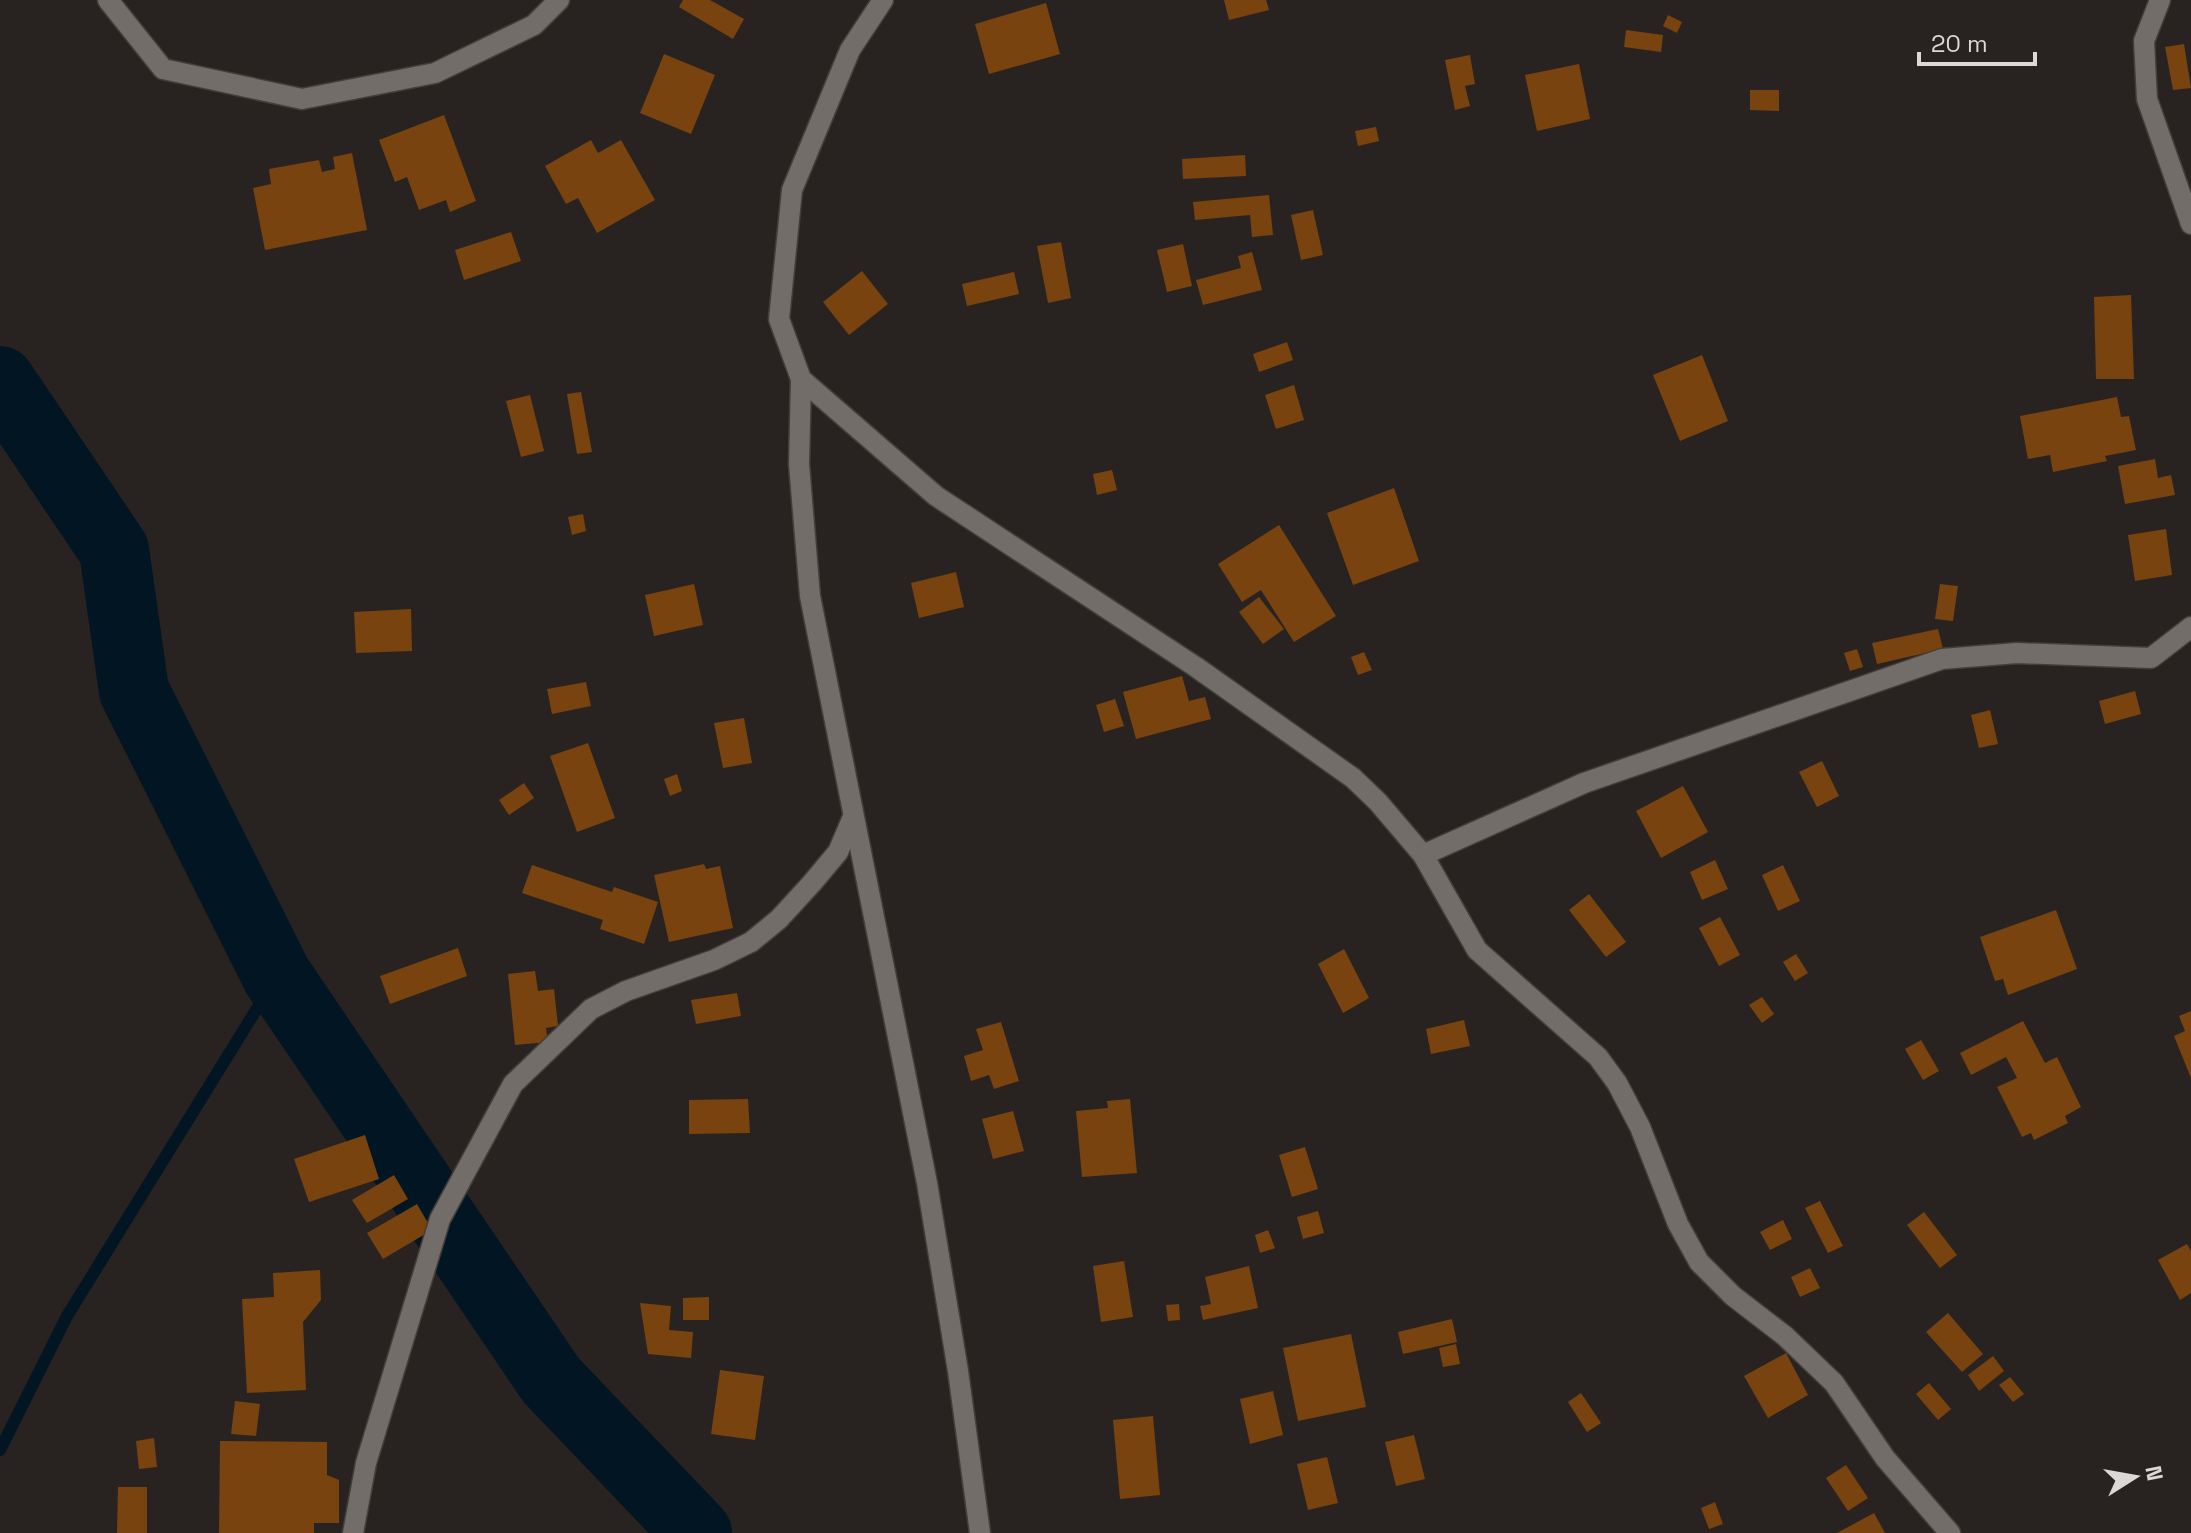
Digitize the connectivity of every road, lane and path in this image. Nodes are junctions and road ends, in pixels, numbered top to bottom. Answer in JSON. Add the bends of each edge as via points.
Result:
{"nodes":[{"id":1,"x":108,"y":0,"type":"edge"},
{"id":2,"x":559,"y":0,"type":"edge"},
{"id":3,"x":883,"y":0,"type":"edge"},
{"id":4,"x":2160,"y":0,"type":"edge"},
{"id":5,"x":2191,"y":224,"type":"edge"},
{"id":6,"x":801,"y":379,"type":"junction"},
{"id":7,"x":2191,"y":627,"type":"edge"},
{"id":8,"x":853,"y":817,"type":"junction"},
{"id":9,"x":1423,"y":855,"type":"junction"},
{"id":10,"x":353,"y":1533,"type":"edge"},
{"id":11,"x":980,"y":1533,"type":"edge"},
{"id":12,"x":1950,"y":1533,"type":"edge"}],
"edges":[{"from":1,"to":2,"type":"street","via":[[163,69],[302,99],[435,73],[534,25]]},
{"from":3,"to":6,"type":"street","via":[[850,50],[792,190],[779,319]]},
{"from":4,"to":5,"type":"street","via":[[2144,41],[2147,99]]},
{"from":6,"to":8,"type":"street","via":[[799,464],[810,596]]},
{"from":6,"to":9,"type":"street","via":[[936,496],[1353,778]]},
{"from":7,"to":9,"type":"street","via":[[2151,658],[2017,653],[1942,659],[1584,783]]},
{"from":8,"to":10,"type":"street","via":[[838,852],[821,873],[751,942],[591,1009],[513,1084],[440,1219],[366,1463]]},
{"from":8,"to":11,"type":"street","via":[[927,1183]]},
{"from":9,"to":12,"type":"street","via":[[1477,950],[1598,1057],[1617,1083],[1699,1262],[1834,1383],[1885,1458]]}]}
